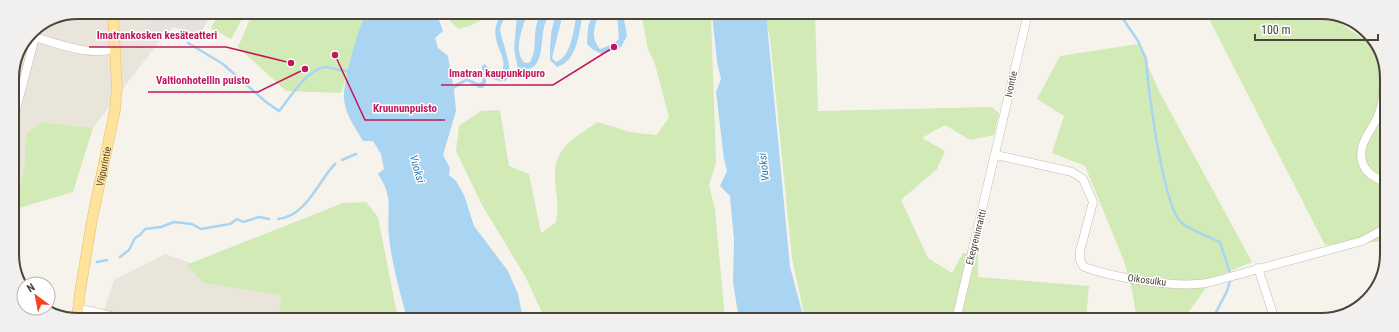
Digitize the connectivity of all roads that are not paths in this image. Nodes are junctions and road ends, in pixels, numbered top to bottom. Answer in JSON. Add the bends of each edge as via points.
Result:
{"nodes":[{"id":1,"x":113,"y":19,"type":"edge"},
{"id":2,"x":1027,"y":19,"type":"edge"},
{"id":3,"x":36,"y":37,"type":"edge"},
{"id":4,"x":30,"y":43,"type":"edge"},
{"id":5,"x":115,"y":49,"type":"junction"},
{"id":6,"x":19,"y":93,"type":"edge"},
{"id":7,"x":1380,"y":110,"type":"edge"},
{"id":8,"x":996,"y":155,"type":"junction"},
{"id":9,"x":1380,"y":180,"type":"edge"},
{"id":10,"x":1380,"y":231,"type":"edge"},
{"id":11,"x":1258,"y":268,"type":"junction"},
{"id":12,"x":77,"y":313,"type":"edge"},
{"id":13,"x":958,"y":313,"type":"edge"},
{"id":14,"x":1273,"y":313,"type":"edge"}],
"edges":[{"from":1,"to":5,"type":"main road","name":"Viipurintie"},
{"from":2,"to":8,"type":"street","name":"Ivontie"},
{"from":3,"to":5,"type":"street","via":[[78,49],[100,52]]},
{"from":4,"to":6,"type":"street"},
{"from":5,"to":12,"type":"main road","name":"Viipurintie","via":[[116,110],[92,220]]},
{"from":7,"to":9,"type":"street","via":[[1361,146],[1361,158],[1364,168]]},
{"from":8,"to":11,"type":"street","name":"Oikosulku","via":[[1072,172],[1083,180],[1093,202],[1080,251],[1080,260],[1084,267],[1127,278],[1186,286],[1207,283]]},
{"from":8,"to":13,"type":"street","name":"Ekegreninraitti"},
{"from":10,"to":11,"type":"street","name":"Oikosulku","via":[[1362,241]]},
{"from":11,"to":14,"type":"street"}]}
